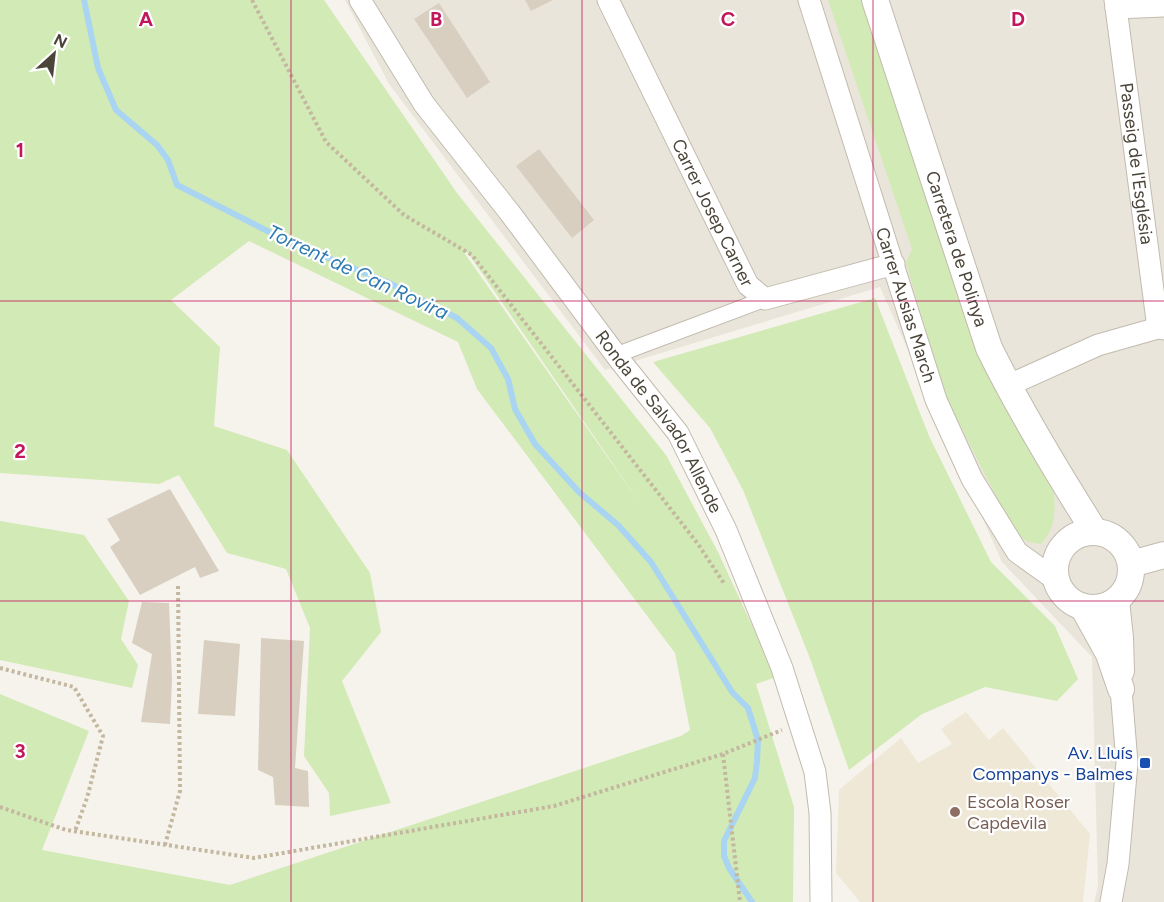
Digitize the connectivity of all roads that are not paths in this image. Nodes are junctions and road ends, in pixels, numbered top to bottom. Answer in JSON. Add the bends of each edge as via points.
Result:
{"nodes":[{"id":1,"x":360,"y":0,"type":"edge"},
{"id":2,"x":608,"y":0,"type":"edge"},
{"id":3,"x":809,"y":0,"type":"edge"},
{"id":4,"x":875,"y":0,"type":"edge"},
{"id":5,"x":1116,"y":4,"type":"edge"},
{"id":6,"x":1164,"y":6,"type":"edge"},
{"id":7,"x":894,"y":264,"type":"junction"},
{"id":8,"x":765,"y":300,"type":"junction"},
{"id":9,"x":1161,"y":328,"type":"edge"},
{"id":10,"x":616,"y":355,"type":"junction"},
{"id":11,"x":1007,"y":386,"type":"junction"},
{"id":12,"x":1066,"y":487,"type":"junction"},
{"id":13,"x":1095,"y":532,"type":"junction"},
{"id":14,"x":1066,"y":542,"type":"junction"},
{"id":15,"x":1164,"y":555,"type":"edge"},
{"id":16,"x":1131,"y":564,"type":"junction"},
{"id":17,"x":1056,"y":580,"type":"junction"},
{"id":18,"x":1116,"y":601,"type":"junction"},
{"id":19,"x":1083,"y":608,"type":"junction"},
{"id":20,"x":1121,"y":689,"type":"junction"},
{"id":21,"x":821,"y":902,"type":"edge"},
{"id":22,"x":1111,"y":902,"type":"edge"}],
"edges":[{"from":1,"to":10,"type":"street","name":"Ronda de Salvador Allende","via":[[424,104]]},
{"from":2,"to":8,"type":"street","name":"Carrer Josep Carner","via":[[748,285]]},
{"from":3,"to":7,"type":"street","name":"Carrer Ausias March"},
{"from":4,"to":11,"type":"street","name":"Carretera de Polinya","via":[[989,348]]},
{"from":5,"to":6,"type":"street"},
{"from":5,"to":9,"type":"street","name":"Passeig de l'Església"},
{"from":7,"to":8,"type":"street","name":"Carrer Josep Carner"},
{"from":7,"to":17,"type":"street","name":"Carrer Ausias March","via":[[936,400],[972,479],[1017,552]]},
{"from":8,"to":10,"type":"street"},
{"from":9,"to":11,"type":"street","via":[[1098,345]]},
{"from":10,"to":21,"type":"street","name":"Ronda de Salvador Allende","via":[[678,433],[726,530],[782,668],[816,783]]},
{"from":11,"to":12,"type":"street","name":"Carretera de Polinya"},
{"from":12,"to":13,"type":"street","name":"Carretera de Polinya"},
{"from":12,"to":14,"type":"street"},
{"from":13,"to":14,"type":"street"},
{"from":13,"to":16,"type":"street","via":[[1117,540]]},
{"from":14,"to":17,"type":"street","via":[[1056,559]]},
{"from":15,"to":16,"type":"street"},
{"from":16,"to":18,"type":"street","via":[[1131,579]]},
{"from":17,"to":19,"type":"street","via":[[1063,595]]},
{"from":18,"to":19,"type":"street","via":[[1100,608]]},
{"from":18,"to":20,"type":"street"},
{"from":19,"to":20,"type":"street","via":[[1109,654]]},
{"from":20,"to":22,"type":"street","via":[[1127,763]]}]}
